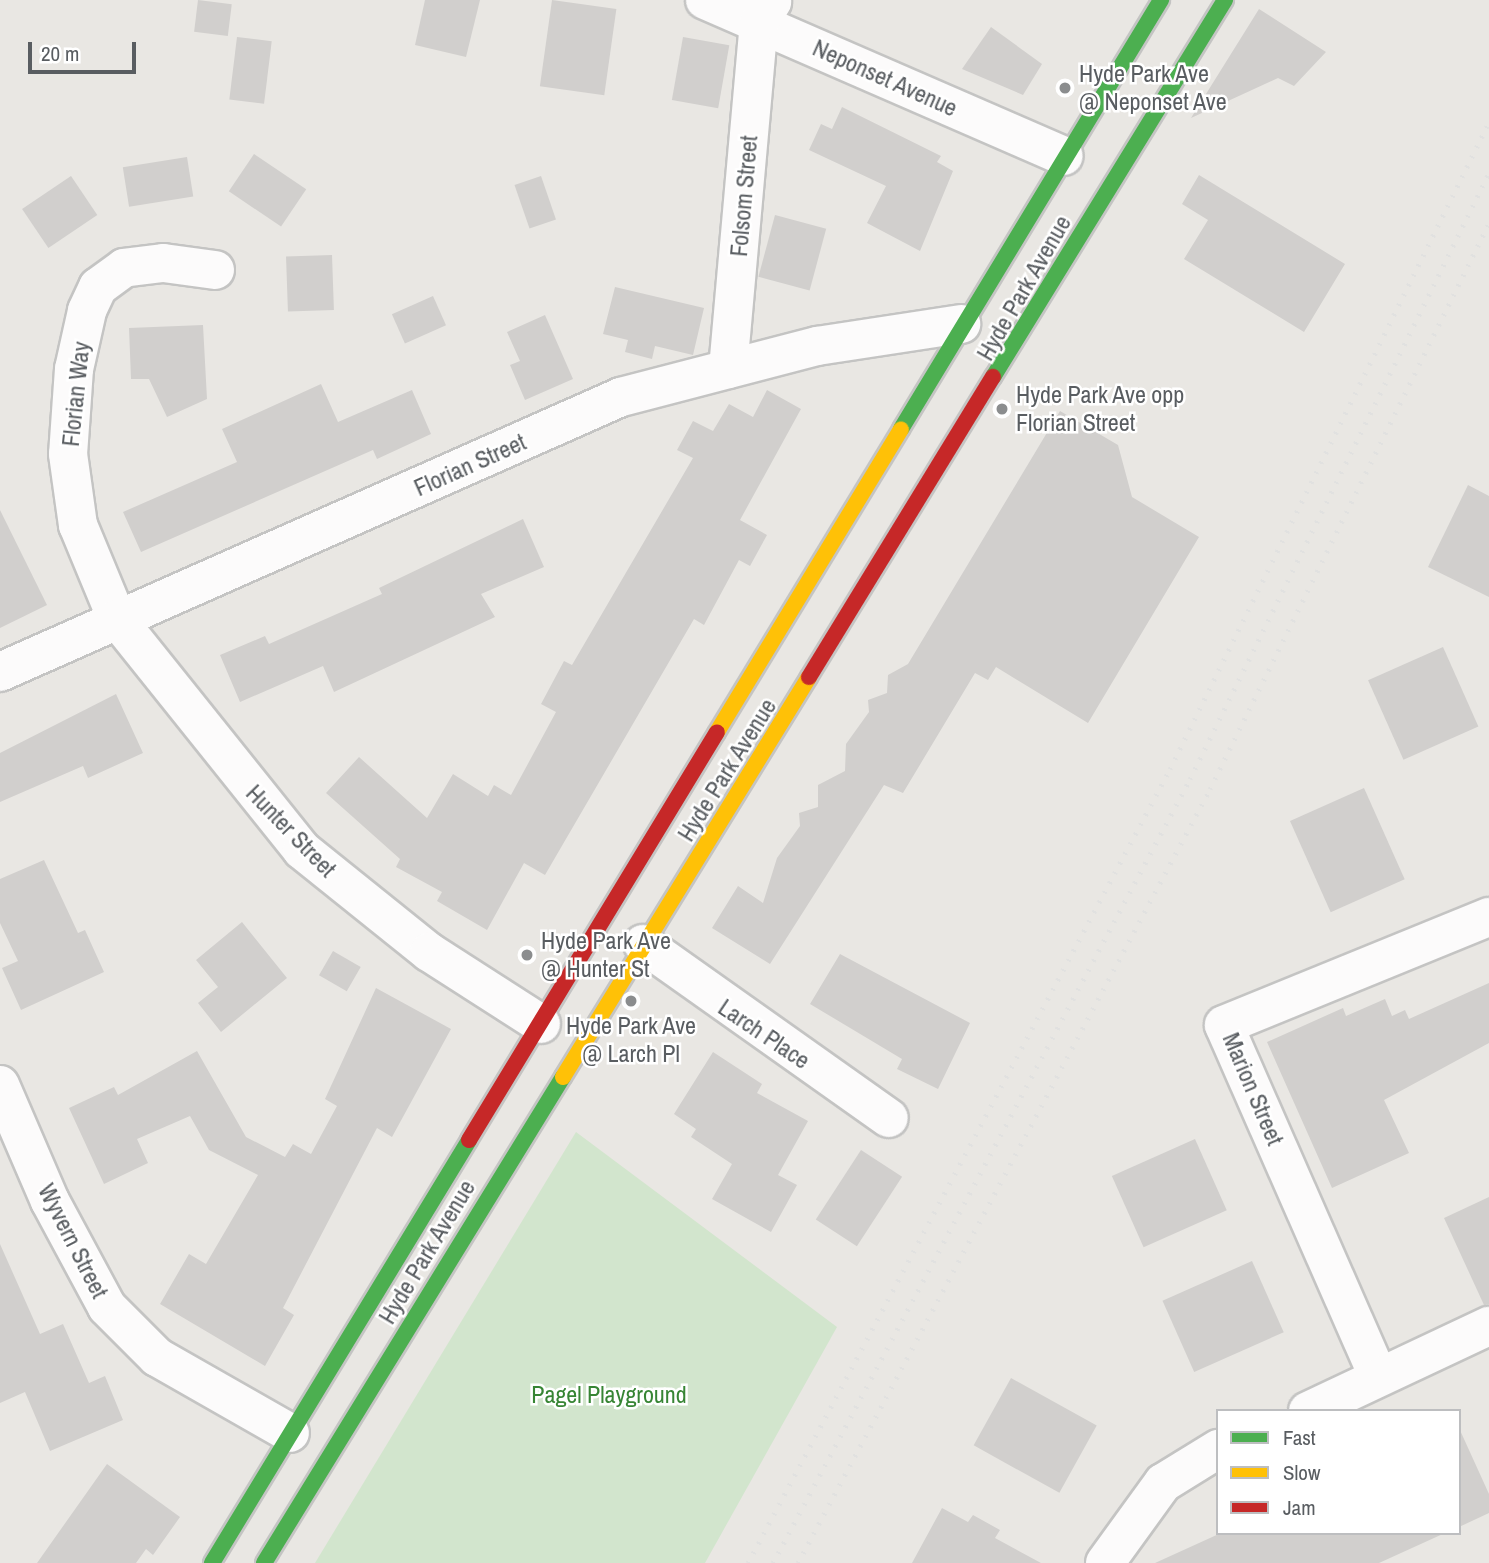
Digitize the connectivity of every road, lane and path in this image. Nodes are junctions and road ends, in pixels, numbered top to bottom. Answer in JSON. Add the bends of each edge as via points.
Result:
{"nodes":[{"id":1,"x":705,"y":0,"type":"edge"},
{"id":2,"x":1161,"y":0,"type":"edge"},
{"id":3,"x":1225,"y":0,"type":"edge"},
{"id":4,"x":766,"y":12,"type":"edge"},
{"id":5,"x":1064,"y":156,"type":"junction"},
{"id":6,"x":215,"y":270,"type":"dead end"},
{"id":7,"x":961,"y":324,"type":"junction"},
{"id":8,"x":728,"y":369,"type":"junction"},
{"id":9,"x":859,"y":524,"type":"junction"},
{"id":10,"x":894,"y":545,"type":"junction"},
{"id":11,"x":117,"y":619,"type":"junction"},
{"id":12,"x":0,"y":672,"type":"edge"},
{"id":13,"x":606,"y":917,"type":"junction"},
{"id":14,"x":1489,"y":917,"type":"edge"},
{"id":15,"x":643,"y":944,"type":"junction"},
{"id":16,"x":559,"y":1035,"type":"junction"},
{"id":17,"x":0,"y":1085,"type":"edge"},
{"id":18,"x":889,"y":1118,"type":"dead end"},
{"id":19,"x":1489,"y":1326,"type":"edge"},
{"id":20,"x":1378,"y":1376,"type":"junction"},
{"id":21,"x":1312,"y":1409,"type":"edge"},
{"id":22,"x":290,"y":1433,"type":"junction"},
{"id":23,"x":1216,"y":1450,"type":"edge"},
{"id":24,"x":330,"y":1455,"type":"junction"},
{"id":25,"x":212,"y":1563,"type":"edge"},
{"id":26,"x":264,"y":1563,"type":"edge"},
{"id":27,"x":1105,"y":1563,"type":"edge"}],
"edges":[{"from":1,"to":4,"type":"street","name":"Neponset Avenue"},
{"from":2,"to":5,"type":"main road","name":"Hyde Park Avenue"},
{"from":3,"to":10,"type":"main road","name":"Hyde Park Avenue"},
{"from":4,"to":5,"type":"street","name":"Neponset Avenue"},
{"from":4,"to":8,"type":"street","name":"Folsom Street"},
{"from":5,"to":7,"type":"main road","name":"Hyde Park Avenue"},
{"from":6,"to":11,"type":"street","name":"Florian Way","via":[[163,263],[124,268],[98,287],[87,311],[74,369],[68,454],[78,525]]},
{"from":7,"to":8,"type":"street","name":"Florian Street","via":[[817,346]]},
{"from":7,"to":9,"type":"main road","name":"Hyde Park Avenue"},
{"from":8,"to":11,"type":"street","name":"Florian Street","via":[[621,397]]},
{"from":9,"to":10,"type":"main road"},
{"from":9,"to":13,"type":"main road","name":"Hyde Park Avenue"},
{"from":10,"to":15,"type":"main road","name":"Hyde Park Avenue"},
{"from":11,"to":12,"type":"street","name":"Florian Street"},
{"from":11,"to":16,"type":"street","name":"Hunter Street","via":[[302,850],[429,953]]},
{"from":13,"to":15,"type":"main road"},
{"from":13,"to":16,"type":"main road","name":"Hyde Park Avenue"},
{"from":14,"to":20,"type":"street","name":"Marion Street","via":[[1224,1025]]},
{"from":15,"to":16,"type":"main road","name":"Hyde Park Avenue"},
{"from":15,"to":18,"type":"street","name":"Larch Place"},
{"from":16,"to":22,"type":"main road","name":"Hyde Park Avenue"},
{"from":16,"to":24,"type":"main road","name":"Hyde Park Avenue"},
{"from":17,"to":22,"type":"street","name":"Wyvern Street","via":[[50,1201],[107,1307],[157,1357]]},
{"from":19,"to":20,"type":"street"},
{"from":20,"to":21,"type":"street"},
{"from":22,"to":24,"type":"main road"},
{"from":22,"to":25,"type":"main road","name":"Hyde Park Avenue"},
{"from":23,"to":27,"type":"street","via":[[1163,1483]]},
{"from":24,"to":26,"type":"main road","name":"Hyde Park Avenue"}]}
